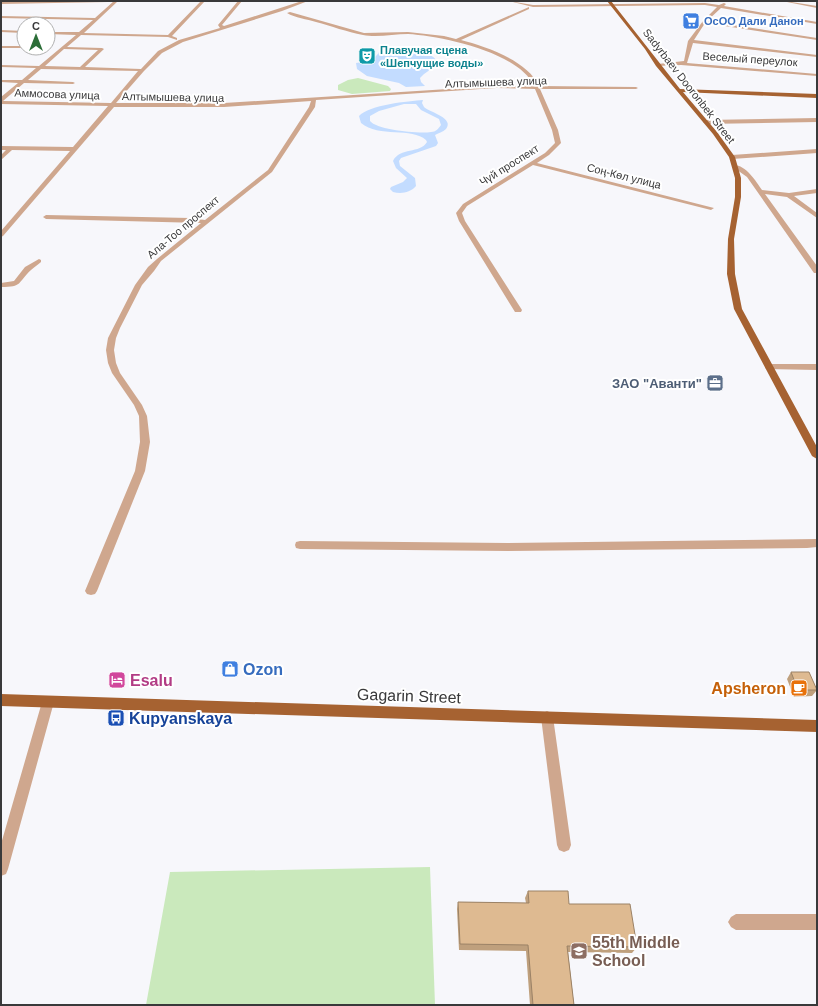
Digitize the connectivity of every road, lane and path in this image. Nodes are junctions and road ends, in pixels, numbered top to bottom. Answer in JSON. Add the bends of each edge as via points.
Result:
{"nodes":[{"id":1,"x":108,"y":1,"type":"edge"},
{"id":2,"x":116,"y":1,"type":"edge"},
{"id":3,"x":203,"y":1,"type":"edge"},
{"id":4,"x":240,"y":1,"type":"edge"},
{"id":5,"x":306,"y":1,"type":"edge"},
{"id":6,"x":511,"y":1,"type":"edge"},
{"id":7,"x":731,"y":1,"type":"edge"},
{"id":8,"x":787,"y":1,"type":"edge"},
{"id":9,"x":29,"y":2,"type":"junction"},
{"id":10,"x":1,"y":3,"type":"edge"},
{"id":11,"x":610,"y":3,"type":"edge"},
{"id":12,"x":720,"y":6,"type":"junction"},
{"id":13,"x":817,"y":7,"type":"edge"},
{"id":14,"x":528,"y":8,"type":"dead end"},
{"id":15,"x":19,"y":9,"type":"dead end"},
{"id":16,"x":13,"y":13,"type":"dead end"},
{"id":17,"x":290,"y":13,"type":"dead end"},
{"id":18,"x":1,"y":16,"type":"edge"},
{"id":19,"x":8,"y":17,"type":"junction"},
{"id":20,"x":97,"y":19,"type":"junction"},
{"id":21,"x":1,"y":21,"type":"edge"},
{"id":22,"x":704,"y":22,"type":"junction"},
{"id":23,"x":817,"y":23,"type":"edge"},
{"id":24,"x":223,"y":28,"type":"junction"},
{"id":25,"x":1,"y":31,"type":"edge"},
{"id":26,"x":16,"y":32,"type":"edge"},
{"id":27,"x":56,"y":33,"type":"edge"},
{"id":28,"x":81,"y":33,"type":"junction"},
{"id":29,"x":169,"y":36,"type":"junction"},
{"id":30,"x":817,"y":39,"type":"edge"},
{"id":31,"x":457,"y":40,"type":"junction"},
{"id":32,"x":181,"y":41,"type":"junction"},
{"id":33,"x":690,"y":41,"type":"junction"},
{"id":34,"x":1,"y":47,"type":"edge"},
{"id":35,"x":16,"y":47,"type":"edge"},
{"id":36,"x":63,"y":48,"type":"junction"},
{"id":37,"x":817,"y":56,"type":"edge"},
{"id":38,"x":681,"y":64,"type":"junction"},
{"id":39,"x":658,"y":65,"type":"junction"},
{"id":40,"x":1,"y":66,"type":"edge"},
{"id":41,"x":40,"y":67,"type":"junction"},
{"id":42,"x":80,"y":68,"type":"junction"},
{"id":43,"x":142,"y":70,"type":"junction"},
{"id":44,"x":817,"y":75,"type":"edge"},
{"id":45,"x":1,"y":81,"type":"edge"},
{"id":46,"x":22,"y":82,"type":"junction"},
{"id":47,"x":73,"y":84,"type":"dead end"},
{"id":48,"x":538,"y":88,"type":"junction"},
{"id":49,"x":637,"y":90,"type":"dead end"},
{"id":50,"x":681,"y":90,"type":"junction"},
{"id":51,"x":817,"y":96,"type":"edge"},
{"id":52,"x":1,"y":101,"type":"edge"},
{"id":53,"x":314,"y":101,"type":"junction"},
{"id":54,"x":112,"y":105,"type":"junction"},
{"id":55,"x":817,"y":120,"type":"edge"},
{"id":56,"x":706,"y":122,"type":"junction"},
{"id":57,"x":1,"y":148,"type":"edge"},
{"id":58,"x":11,"y":148,"type":"junction"},
{"id":59,"x":74,"y":149,"type":"junction"},
{"id":60,"x":817,"y":151,"type":"edge"},
{"id":61,"x":732,"y":157,"type":"junction"},
{"id":62,"x":1,"y":158,"type":"edge"},
{"id":63,"x":531,"y":163,"type":"junction"},
{"id":64,"x":735,"y":166,"type":"junction"},
{"id":65,"x":817,"y":191,"type":"edge"},
{"id":66,"x":760,"y":192,"type":"junction"},
{"id":67,"x":789,"y":195,"type":"junction"},
{"id":68,"x":711,"y":208,"type":"dead end"},
{"id":69,"x":817,"y":216,"type":"edge"},
{"id":70,"x":46,"y":217,"type":"dead end"},
{"id":71,"x":205,"y":222,"type":"junction"},
{"id":72,"x":1,"y":235,"type":"edge"},
{"id":73,"x":39,"y":261,"type":"dead end"},
{"id":74,"x":817,"y":272,"type":"edge"},
{"id":75,"x":1,"y":285,"type":"edge"},
{"id":76,"x":518,"y":310,"type":"dead end"},
{"id":77,"x":769,"y":367,"type":"junction"},
{"id":78,"x":817,"y":367,"type":"edge"},
{"id":79,"x":817,"y":456,"type":"edge"},
{"id":80,"x":817,"y":543,"type":"edge"},
{"id":81,"x":300,"y":545,"type":"dead end"},
{"id":82,"x":91,"y":591,"type":"dead end"},
{"id":83,"x":1,"y":700,"type":"edge"},
{"id":84,"x":48,"y":702,"type":"junction"},
{"id":85,"x":547,"y":717,"type":"junction"},
{"id":86,"x":817,"y":726,"type":"edge"},
{"id":87,"x":564,"y":844,"type":"dead end"},
{"id":88,"x":1,"y":869,"type":"edge"},
{"id":89,"x":736,"y":922,"type":"dead end"},
{"id":90,"x":817,"y":922,"type":"edge"}],
"edges":[{"from":1,"to":9,"type":"street"},
{"from":2,"to":20,"type":"street"},
{"from":3,"to":29,"type":"street"},
{"from":4,"to":24,"type":"street","via":[[220,26]]},
{"from":5,"to":24,"type":"street"},
{"from":6,"to":11,"type":"street","via":[[533,6]]},
{"from":7,"to":12,"type":"street"},
{"from":8,"to":13,"type":"street"},
{"from":9,"to":10,"type":"street"},
{"from":9,"to":15,"type":"street"},
{"from":11,"to":12,"type":"street","via":[[697,3]]},
{"from":11,"to":39,"type":"main road","name":"Sadyrbaev Dooronbek Street"},
{"from":12,"to":22,"type":"street"},
{"from":12,"to":23,"type":"street"},
{"from":14,"to":31,"type":"street"},
{"from":16,"to":19,"type":"street"},
{"from":17,"to":31,"type":"street","name":"Чүй проспект","via":[[364,34],[408,33]]},
{"from":18,"to":19,"type":"street"},
{"from":19,"to":20,"type":"street"},
{"from":19,"to":21,"type":"street"},
{"from":20,"to":28,"type":"street"},
{"from":22,"to":30,"type":"street"},
{"from":22,"to":33,"type":"street"},
{"from":24,"to":32,"type":"street"},
{"from":25,"to":26,"type":"street"},
{"from":27,"to":28,"type":"street"},
{"from":28,"to":29,"type":"street"},
{"from":28,"to":36,"type":"street"},
{"from":29,"to":32,"type":"street"},
{"from":31,"to":48,"type":"street","name":"Чүй проспект","via":[[508,59],[530,76]]},
{"from":32,"to":43,"type":"street","via":[[160,52]]},
{"from":33,"to":37,"type":"street"},
{"from":33,"to":38,"type":"street","via":[[686,62]]},
{"from":34,"to":35,"type":"street"},
{"from":36,"to":41,"type":"street"},
{"from":36,"to":42,"type":"street","via":[[102,49]]},
{"from":38,"to":39,"type":"street","name":"Веселый переулок"},
{"from":38,"to":44,"type":"street","name":"Веселый переулок"},
{"from":39,"to":50,"type":"main road","name":"Sadyrbaev Dooronbek Street"},
{"from":40,"to":41,"type":"street"},
{"from":41,"to":42,"type":"street"},
{"from":41,"to":46,"type":"street"},
{"from":42,"to":43,"type":"street"},
{"from":43,"to":54,"type":"street"},
{"from":45,"to":46,"type":"street"},
{"from":46,"to":47,"type":"street"},
{"from":46,"to":52,"type":"street"},
{"from":48,"to":49,"type":"street","name":"Алтымышева улица"},
{"from":48,"to":53,"type":"street","name":"Алтымышева улица"},
{"from":48,"to":63,"type":"street","name":"Чүй проспект","via":[[558,143],[552,150]]},
{"from":50,"to":51,"type":"main road"},
{"from":50,"to":56,"type":"main road","name":"Sadyrbaev Dooronbek Street"},
{"from":52,"to":54,"type":"street","name":"Аммосова улица"},
{"from":53,"to":54,"type":"street","name":"Алтымышева улица","via":[[223,108],[126,108]]},
{"from":53,"to":71,"type":"street","name":"Ала-Тоо проспект","via":[[270,171]]},
{"from":54,"to":59,"type":"street"},
{"from":55,"to":56,"type":"street"},
{"from":56,"to":61,"type":"main road","name":"Sadyrbaev Dooronbek Street"},
{"from":57,"to":58,"type":"street"},
{"from":58,"to":59,"type":"street"},
{"from":58,"to":62,"type":"street"},
{"from":59,"to":72,"type":"street"},
{"from":60,"to":61,"type":"street"},
{"from":61,"to":64,"type":"main road","name":"Sadyrbaev Dooronbek Street"},
{"from":63,"to":68,"type":"street","name":"Соң-Көл улица"},
{"from":63,"to":76,"type":"street","name":"Чүй проспект","via":[[465,205],[459,213]]},
{"from":64,"to":66,"type":"street","via":[[749,176]]},
{"from":64,"to":77,"type":"main road","name":"Sadyrbaev Dooronbek Street","via":[[738,197],[731,239],[731,274],[738,309]]},
{"from":65,"to":67,"type":"street"},
{"from":66,"to":67,"type":"street"},
{"from":66,"to":74,"type":"street"},
{"from":67,"to":69,"type":"street"},
{"from":70,"to":71,"type":"street"},
{"from":71,"to":82,"type":"street","name":"Ала-Тоо проспект","via":[[145,275],[112,338],[112,363],[116,374],[138,404],[143,416],[145,442],[140,471]]},
{"from":73,"to":75,"type":"street","via":[[28,269],[17,283]]},
{"from":77,"to":78,"type":"street"},
{"from":77,"to":79,"type":"main road","name":"Sadyrbaev Dooronbek Street"},
{"from":80,"to":81,"type":"street","via":[[618,546]]},
{"from":83,"to":84,"type":"main road","name":"Gagarin Street"},
{"from":84,"to":85,"type":"main road","name":"Gagarin Street"},
{"from":84,"to":88,"type":"street"},
{"from":85,"to":86,"type":"main road","name":"Gagarin Street"},
{"from":85,"to":87,"type":"street"},
{"from":89,"to":90,"type":"street"}]}
